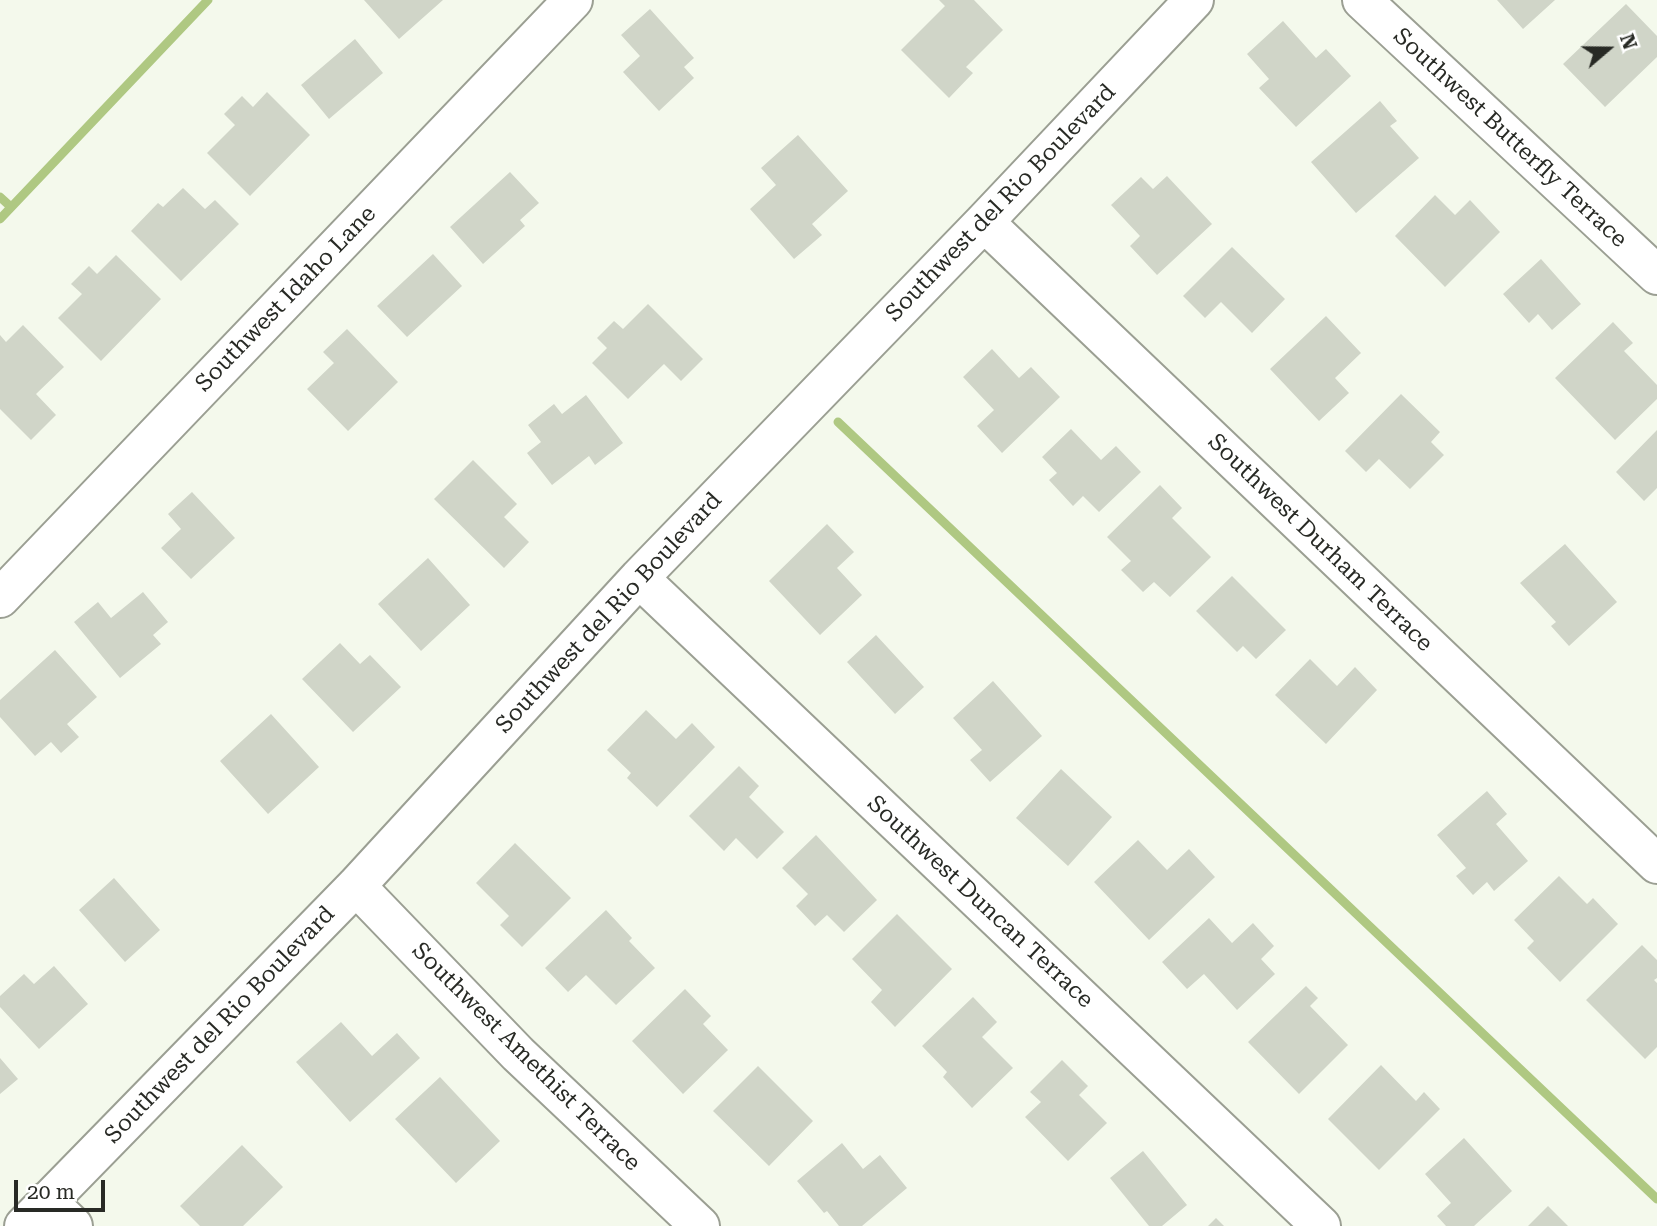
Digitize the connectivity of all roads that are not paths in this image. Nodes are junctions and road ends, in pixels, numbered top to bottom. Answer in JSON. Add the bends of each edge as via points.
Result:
{"nodes":[{"id":1,"x":573,"y":0,"type":"edge"},
{"id":2,"x":1194,"y":0,"type":"edge"},
{"id":3,"x":1362,"y":0,"type":"edge"},
{"id":4,"x":984,"y":222,"type":"junction"},
{"id":5,"x":1657,"y":275,"type":"edge"},
{"id":6,"x":639,"y":578,"type":"junction"},
{"id":7,"x":0,"y":598,"type":"edge"},
{"id":8,"x":1657,"y":864,"type":"edge"},
{"id":9,"x":356,"y":886,"type":"junction"},
{"id":10,"x":48,"y":1218,"type":"edge"},
{"id":11,"x":699,"y":1226,"type":"edge"},
{"id":12,"x":1321,"y":1226,"type":"edge"}],
"edges":[{"from":1,"to":7,"type":"street","name":"Southwest Idaho Lane"},
{"from":2,"to":4,"type":"street","name":"Southwest del Rio Boulevard"},
{"from":3,"to":5,"type":"street","name":"Southwest Butterfly Terrace"},
{"from":4,"to":6,"type":"street","name":"Southwest del Rio Boulevard"},
{"from":4,"to":8,"type":"street","name":"Southwest Durham Terrace"},
{"from":6,"to":9,"type":"street","name":"Southwest del Rio Boulevard"},
{"from":6,"to":12,"type":"street","name":"Southwest Duncan Terrace"},
{"from":9,"to":10,"type":"street","name":"Southwest del Rio Boulevard"},
{"from":9,"to":11,"type":"street","name":"Southwest Amethist Terrace","via":[[518,1055]]}]}
